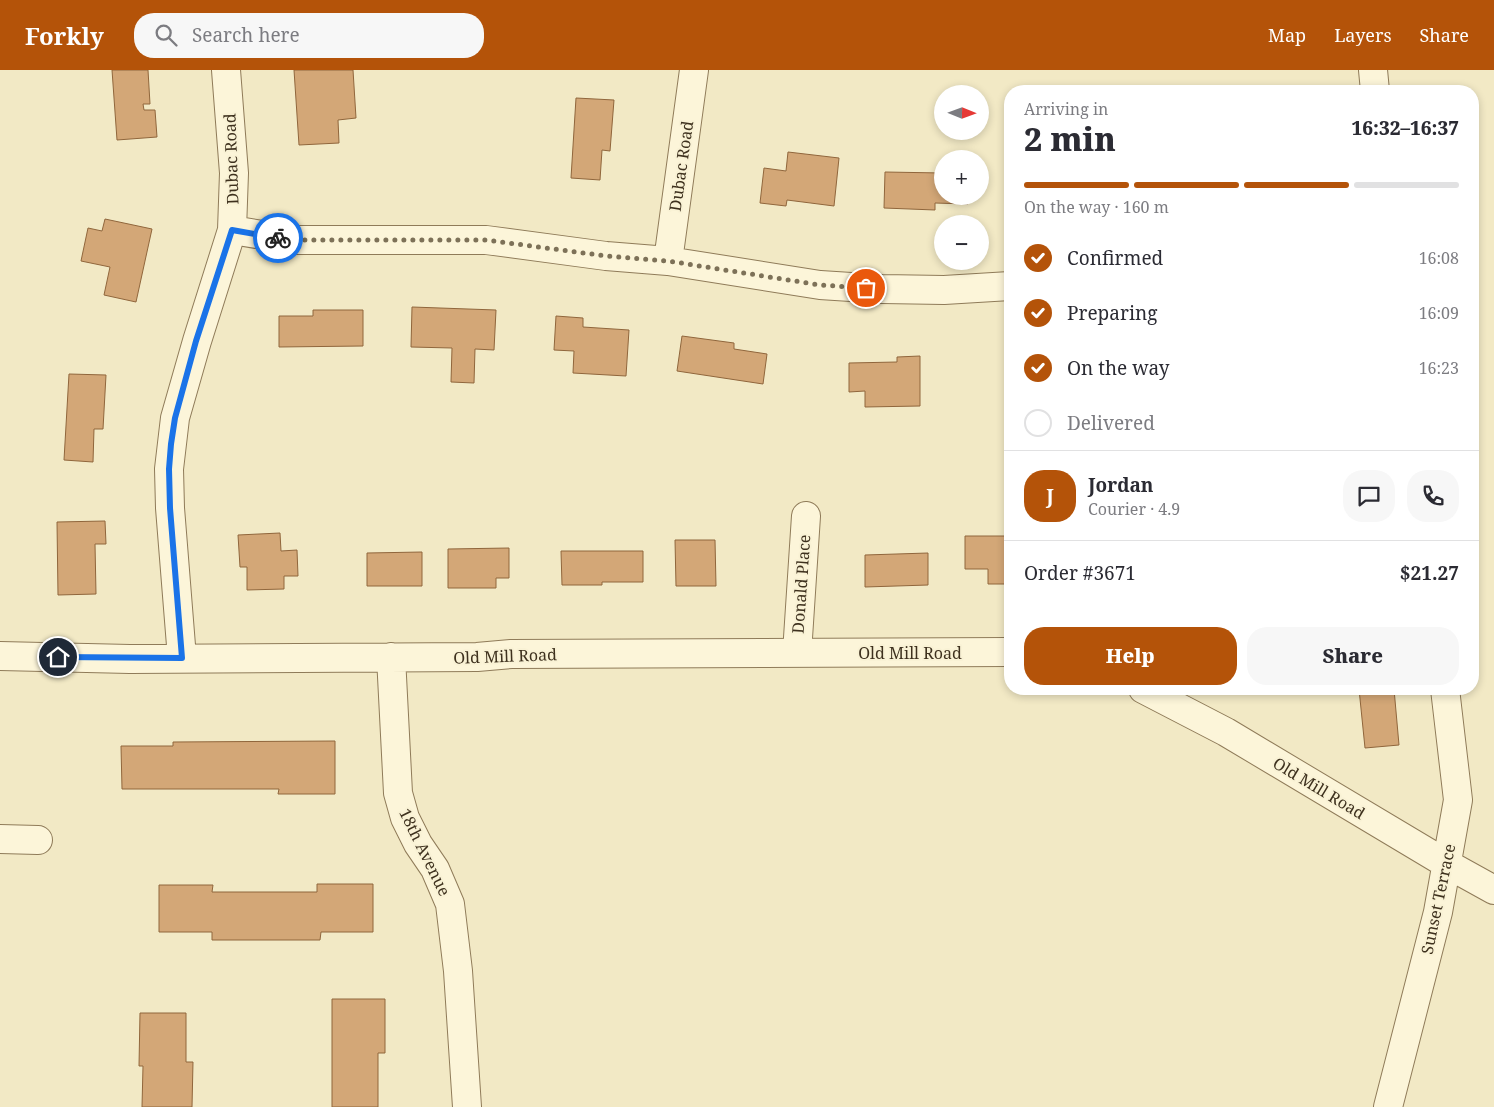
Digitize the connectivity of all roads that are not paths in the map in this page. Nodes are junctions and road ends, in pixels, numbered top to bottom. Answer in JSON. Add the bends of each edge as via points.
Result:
{"nodes":[{"id":1,"x":226,"y":70,"type":"edge"},
{"id":2,"x":694,"y":70,"type":"edge"},
{"id":3,"x":1372,"y":70,"type":"edge"},
{"id":4,"x":1374,"y":85,"type":"edge"},
{"id":5,"x":232,"y":230,"type":"junction"},
{"id":6,"x":668,"y":261,"type":"junction"},
{"id":7,"x":1004,"y":286,"type":"edge"},
{"id":8,"x":806,"y":516,"type":"dead end"},
{"id":9,"x":1004,"y":652,"type":"edge"},
{"id":10,"x":797,"y":653,"type":"junction"},
{"id":11,"x":0,"y":656,"type":"edge"},
{"id":12,"x":391,"y":657,"type":"junction"},
{"id":13,"x":182,"y":658,"type":"junction"},
{"id":14,"x":1154,"y":695,"type":"edge"},
{"id":15,"x":1446,"y":695,"type":"edge"},
{"id":16,"x":0,"y":839,"type":"edge"},
{"id":17,"x":38,"y":840,"type":"dead end"},
{"id":18,"x":1447,"y":864,"type":"junction"},
{"id":19,"x":1494,"y":890,"type":"edge"},
{"id":20,"x":467,"y":1107,"type":"edge"},
{"id":21,"x":1388,"y":1107,"type":"edge"}],
"edges":[{"from":1,"to":5,"type":"street","name":"Dubac Road","via":[[234,173]]},
{"from":2,"to":6,"type":"street","name":"Dubac Road"},
{"from":3,"to":4,"type":"street"},
{"from":5,"to":6,"type":"street","via":[[293,240],[486,240]]},
{"from":5,"to":13,"type":"street","name":"Dubac Road","via":[[196,341],[171,444],[170,508]]},
{"from":6,"to":7,"type":"street","via":[[820,285],[926,290]]},
{"from":8,"to":10,"type":"street","name":"Donald Place"},
{"from":9,"to":10,"type":"street","name":"Old Mill Road"},
{"from":10,"to":12,"type":"street","name":"Old Mill Road"},
{"from":11,"to":13,"type":"street","name":"Old Mill Road"},
{"from":12,"to":13,"type":"street","name":"Old Mill Road"},
{"from":12,"to":20,"type":"street","name":"18th Avenue","via":[[398,793],[405,818],[436,869],[450,904]]},
{"from":14,"to":18,"type":"street","name":"Old Mill Road","via":[[1226,732]]},
{"from":15,"to":18,"type":"street","name":"Sunset Terrace","via":[[1458,800]]},
{"from":16,"to":17,"type":"street"},
{"from":18,"to":19,"type":"street","name":"Old Mill Road"},
{"from":18,"to":21,"type":"street","name":"Sunset Terrace","via":[[1438,912]]}]}
